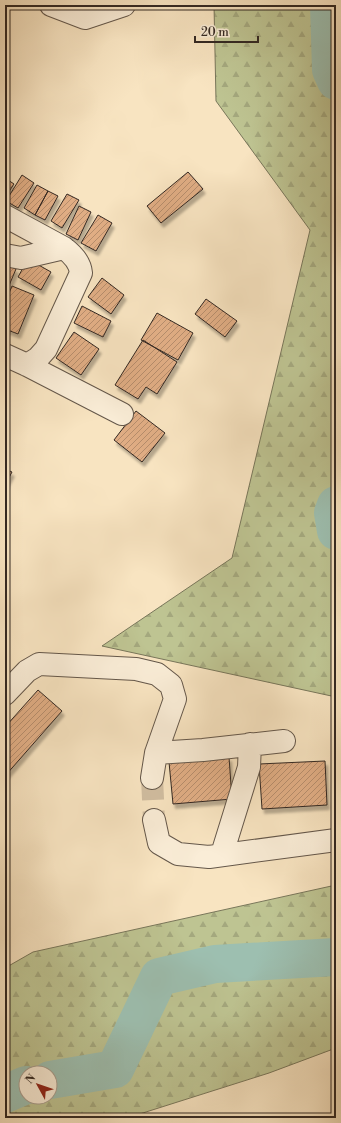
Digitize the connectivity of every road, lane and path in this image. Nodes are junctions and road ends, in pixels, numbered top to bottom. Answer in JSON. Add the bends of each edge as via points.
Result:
{"nodes":[{"id":1,"x":51,"y":5,"type":"edge"},
{"id":2,"x":124,"y":5,"type":"edge"},
{"id":3,"x":5,"y":216,"type":"edge"},
{"id":4,"x":64,"y":248,"type":"junction"},
{"id":5,"x":5,"y":255,"type":"edge"},
{"id":6,"x":5,"y":355,"type":"edge"},
{"id":7,"x":27,"y":365,"type":"junction"},
{"id":8,"x":122,"y":414,"type":"dead end"},
{"id":9,"x":5,"y":694,"type":"edge"},
{"id":10,"x":284,"y":741,"type":"dead end"},
{"id":11,"x":250,"y":744,"type":"junction"},
{"id":12,"x":156,"y":753,"type":"junction"},
{"id":13,"x":152,"y":778,"type":"tunnel mouth"},
{"id":14,"x":154,"y":820,"type":"tunnel mouth"},
{"id":15,"x":336,"y":840,"type":"edge"},
{"id":16,"x":222,"y":854,"type":"junction"}],
"edges":[{"from":1,"to":2,"type":"street","via":[[85,18]]},
{"from":3,"to":4,"type":"street"},
{"from":4,"to":5,"type":"street","via":[[21,258]]},
{"from":4,"to":7,"type":"street","via":[[81,267],[81,273],[46,349]]},
{"from":6,"to":7,"type":"street"},
{"from":7,"to":8,"type":"street"},
{"from":9,"to":12,"type":"street","via":[[27,671],[40,664],[136,669],[157,674],[171,684],[175,699]]},
{"from":10,"to":11,"type":"street"},
{"from":11,"to":12,"type":"street"},
{"from":11,"to":16,"type":"street","via":[[249,767]]},
{"from":12,"to":13,"type":"street"},
{"from":14,"to":16,"type":"street","via":[[159,843],[178,854],[209,857]]},
{"from":15,"to":16,"type":"street"}]}
